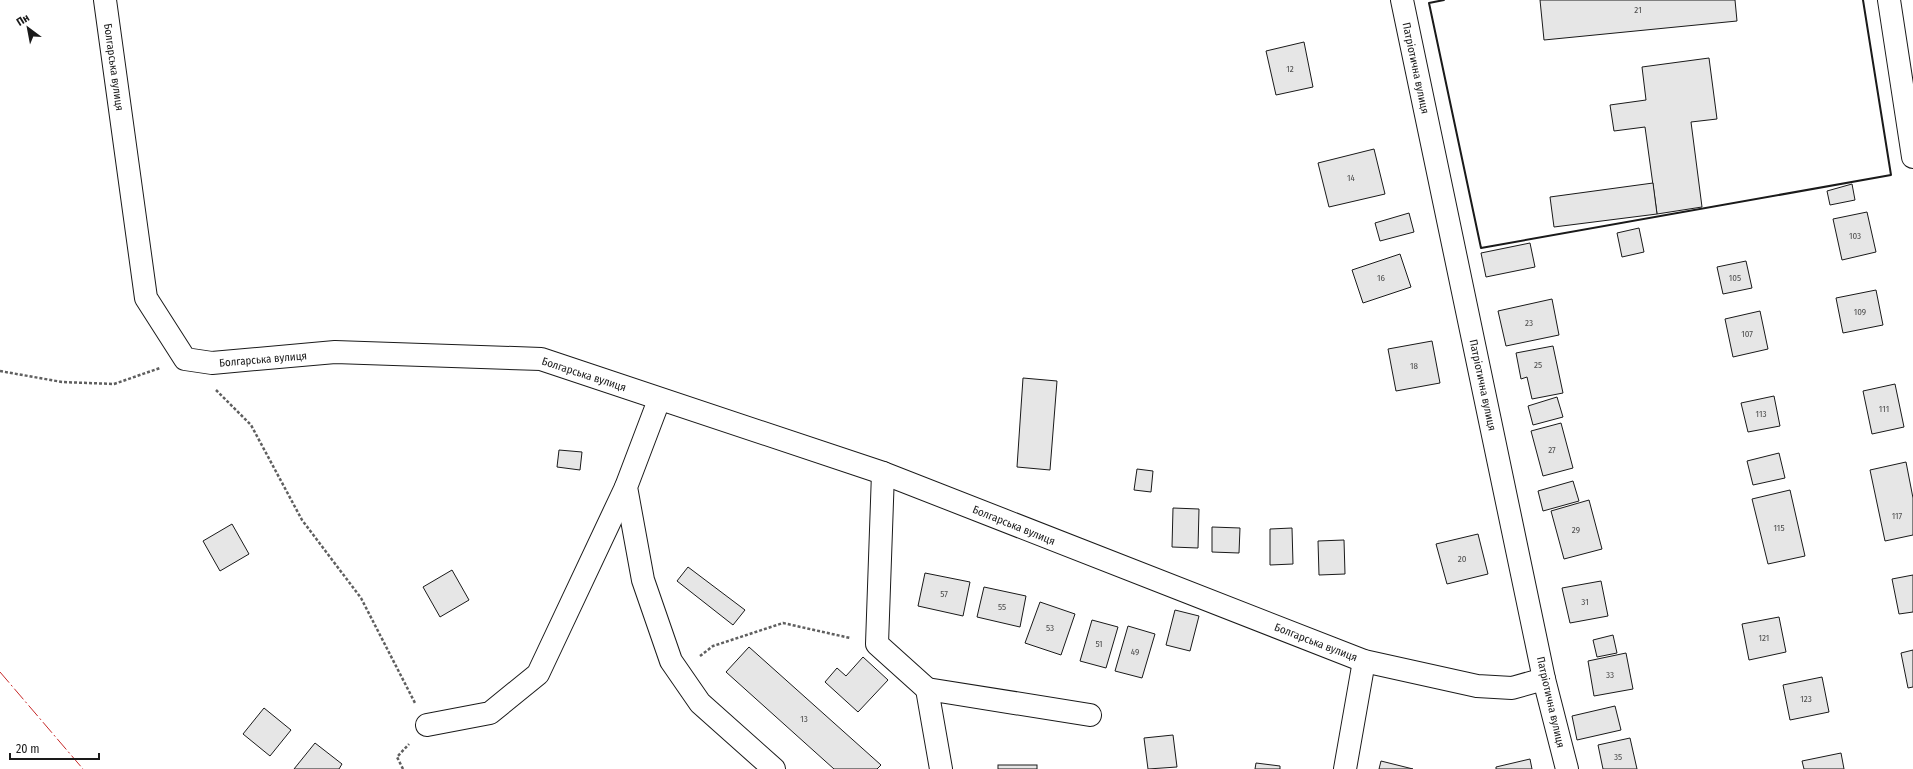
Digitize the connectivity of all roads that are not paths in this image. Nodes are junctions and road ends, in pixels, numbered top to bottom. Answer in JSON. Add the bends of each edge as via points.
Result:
{"nodes":[{"id":1,"x":105,"y":0,"type":"edge"},
{"id":2,"x":1402,"y":0,"type":"edge"},
{"id":3,"x":1890,"y":0,"type":"edge"},
{"id":4,"x":1913,"y":157,"type":"edge"},
{"id":5,"x":659,"y":400,"type":"junction"},
{"id":6,"x":883,"y":473,"type":"junction"},
{"id":7,"x":626,"y":487,"type":"junction"},
{"id":8,"x":1364,"y":661,"type":"junction"},
{"id":9,"x":1544,"y":679,"type":"junction"},
{"id":10,"x":927,"y":689,"type":"junction"},
{"id":11,"x":1090,"y":714,"type":"dead end"},
{"id":12,"x":427,"y":725,"type":"road end"},
{"id":13,"x":774,"y":769,"type":"edge"},
{"id":14,"x":941,"y":769,"type":"edge"},
{"id":15,"x":1345,"y":769,"type":"edge"},
{"id":16,"x":1567,"y":769,"type":"edge"}],
"edges":[{"from":1,"to":5,"type":"street","name":"Болгарська вулиця","via":[[146,298],[185,359],[212,363],[335,352],[540,359]]},
{"from":2,"to":9,"type":"street","name":"Патріотична вулиця"},
{"from":3,"to":4,"type":"street"},
{"from":5,"to":6,"type":"street","name":"Болгарська вулиця"},
{"from":5,"to":7,"type":"street"},
{"from":6,"to":8,"type":"street","name":"Болгарська вулиця"},
{"from":6,"to":10,"type":"street","via":[[877,644]]},
{"from":7,"to":12,"type":"street","via":[[538,674],[490,713]]},
{"from":7,"to":13,"type":"street","via":[[643,580],[671,661],[700,703]]},
{"from":8,"to":9,"type":"street","name":"Болгарська вулиця","via":[[1477,686],[1512,688]]},
{"from":8,"to":15,"type":"street","name":"Болгарська вулиця"},
{"from":9,"to":16,"type":"street","name":"Патріотична вулиця"},
{"from":10,"to":11,"type":"street"},
{"from":10,"to":14,"type":"street"}]}
